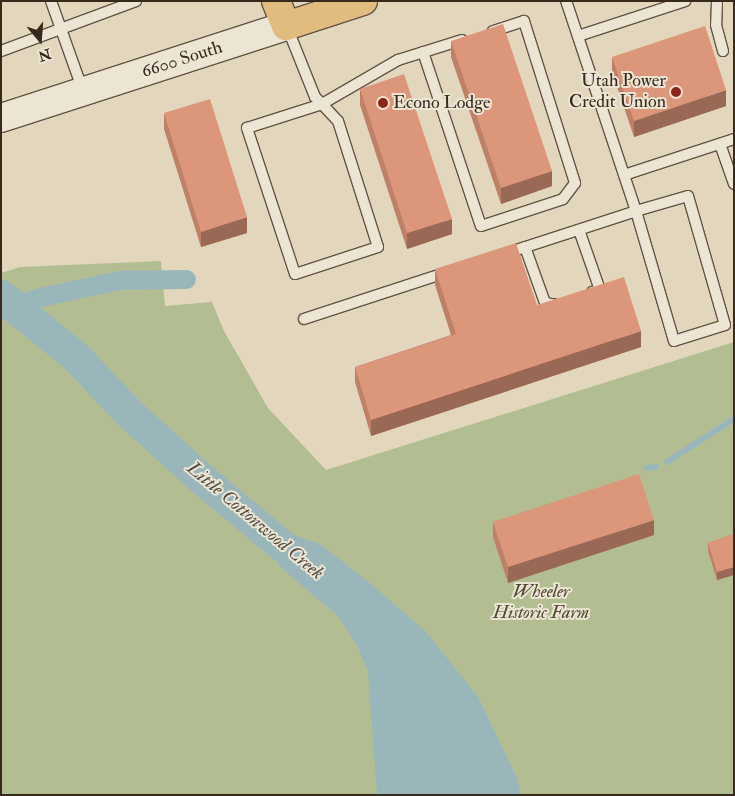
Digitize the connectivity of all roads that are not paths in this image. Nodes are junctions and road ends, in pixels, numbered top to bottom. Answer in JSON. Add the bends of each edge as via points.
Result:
{"nodes":[{"id":1,"x":51,"y":1,"type":"edge"},
{"id":2,"x":136,"y":1,"type":"edge"},
{"id":3,"x":363,"y":1,"type":"edge"},
{"id":4,"x":566,"y":1,"type":"edge"},
{"id":5,"x":685,"y":1,"type":"edge"},
{"id":6,"x":717,"y":1,"type":"edge"},
{"id":7,"x":281,"y":13,"type":"edge"},
{"id":8,"x":60,"y":30,"type":"junction"},
{"id":9,"x":578,"y":36,"type":"junction"},
{"id":10,"x":1,"y":51,"type":"edge"},
{"id":11,"x":724,"y":51,"type":"dead end"},
{"id":12,"x":423,"y":52,"type":"junction"},
{"id":13,"x":83,"y":92,"type":"junction"},
{"id":14,"x":322,"y":104,"type":"junction"},
{"id":15,"x":1,"y":118,"type":"edge"},
{"id":16,"x":734,"y":139,"type":"edge"},
{"id":17,"x":720,"y":144,"type":"junction"},
{"id":18,"x":624,"y":175,"type":"junction"},
{"id":19,"x":734,"y":184,"type":"edge"},
{"id":20,"x":636,"y":211,"type":"junction"},
{"id":21,"x":579,"y":230,"type":"junction"},
{"id":22,"x":526,"y":247,"type":"junction"},
{"id":23,"x":498,"y":256,"type":"edge"},
{"id":24,"x":461,"y":268,"type":"edge"},
{"id":25,"x":582,"y":296,"type":"edge"},
{"id":26,"x":565,"y":302,"type":"edge"},
{"id":27,"x":304,"y":319,"type":"dead end"}],
"edges":[{"from":1,"to":8,"type":"lane"},
{"from":2,"to":8,"type":"lane"},
{"from":3,"to":7,"type":"main road","name":"6600 South"},
{"from":4,"to":9,"type":"lane"},
{"from":5,"to":9,"type":"lane"},
{"from":6,"to":11,"type":"lane","via":[[716,26]]},
{"from":7,"to":13,"type":"main road","name":"6600 South"},
{"from":7,"to":14,"type":"lane","via":[[315,97]]},
{"from":8,"to":10,"type":"lane"},
{"from":8,"to":13,"type":"lane"},
{"from":9,"to":18,"type":"lane"},
{"from":12,"to":12,"type":"lane","via":[[524,21],[575,183],[563,199],[481,226]]},
{"from":12,"to":14,"type":"lane","via":[[398,60]]},
{"from":13,"to":15,"type":"main road","name":"6600 South"},
{"from":14,"to":14,"type":"lane","via":[[338,121],[378,248],[295,274],[247,128]]},
{"from":16,"to":17,"type":"lane"},
{"from":17,"to":18,"type":"lane"},
{"from":17,"to":19,"type":"lane"},
{"from":18,"to":20,"type":"lane"},
{"from":20,"to":20,"type":"lane","via":[[674,341],[725,325],[688,196]]},
{"from":20,"to":21,"type":"lane"},
{"from":21,"to":22,"type":"lane"},
{"from":21,"to":25,"type":"lane","via":[[600,290]]},
{"from":22,"to":23,"type":"lane"},
{"from":22,"to":26,"type":"lane","via":[[545,303],[557,305]]},
{"from":24,"to":27,"type":"lane"}]}
